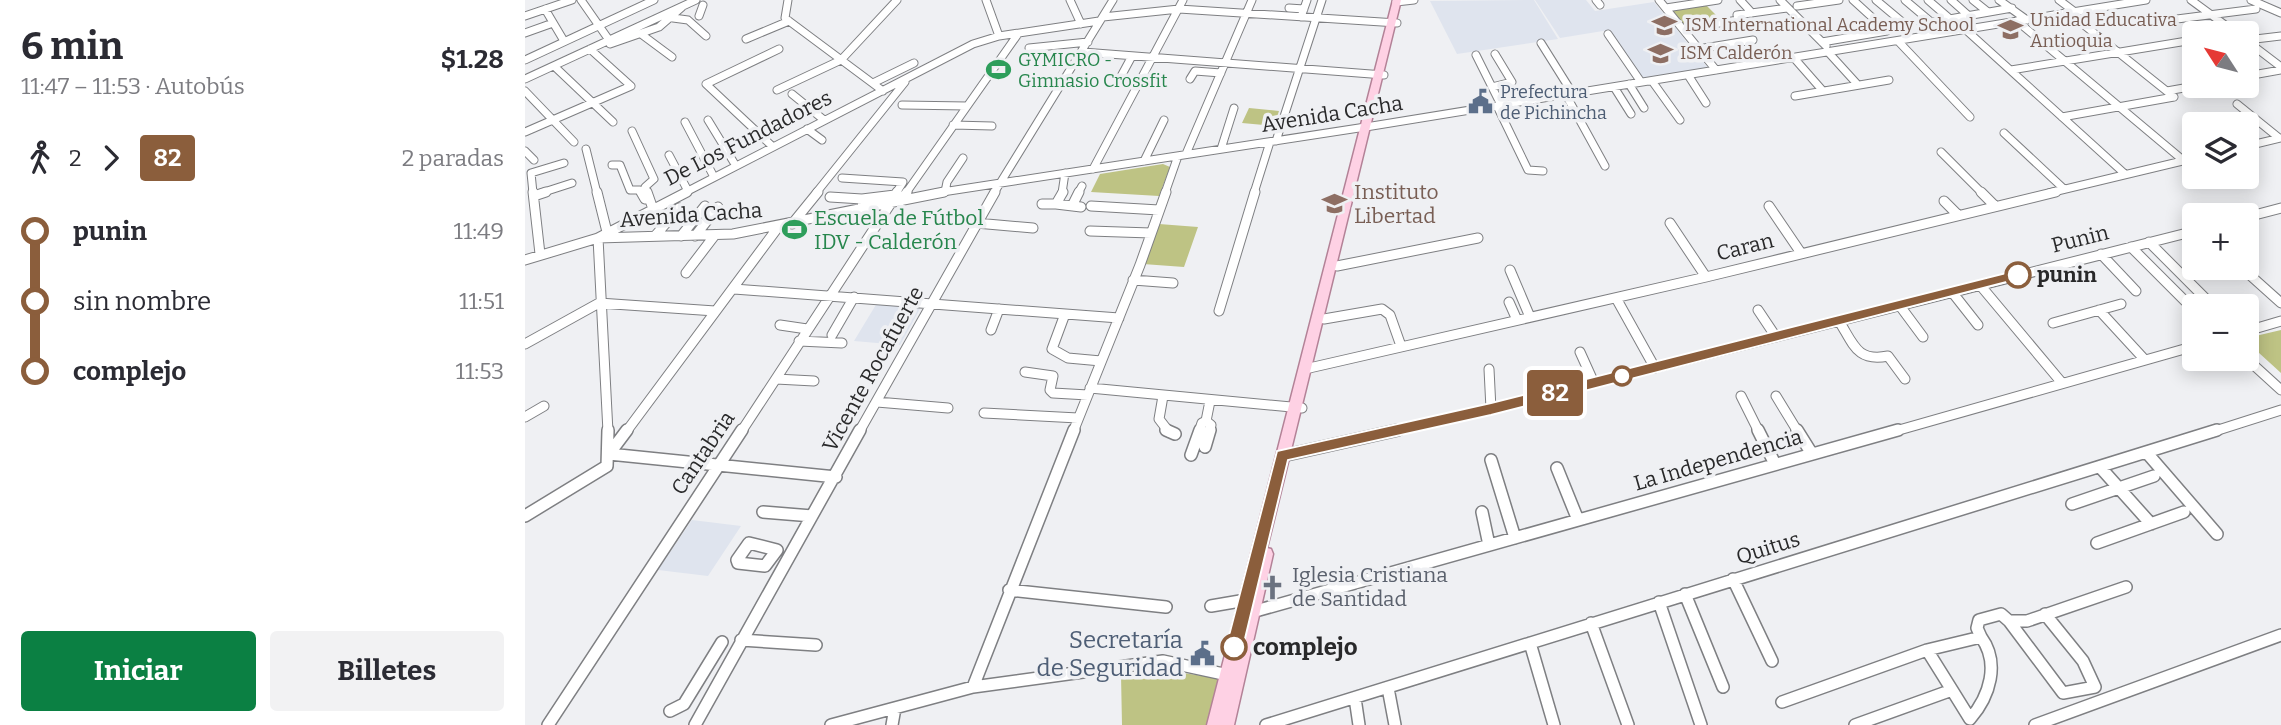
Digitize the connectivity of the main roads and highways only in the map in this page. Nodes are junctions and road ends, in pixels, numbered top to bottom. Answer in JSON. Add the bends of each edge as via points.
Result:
{"nodes":[{"id":1,"x":1399,"y":1,"type":"edge"},
{"id":2,"x":1369,"y":127,"type":"junction"},
{"id":3,"x":1308,"y":369,"type":"junction"},
{"id":4,"x":1298,"y":407,"type":"joint"},
{"id":5,"x":1249,"y":606,"type":"junction"},
{"id":6,"x":1215,"y":725,"type":"edge"},
{"id":7,"x":1226,"y":725,"type":"edge"}],
"edges":[{"from":1,"to":2,"type":"main road"},
{"from":2,"to":3,"type":"main road"},
{"from":2,"to":3,"type":"main road"},
{"from":3,"to":4,"type":"main road"},
{"from":4,"to":5,"type":"main road"},
{"from":5,"to":6,"type":"main road"},
{"from":5,"to":7,"type":"main road"}]}
